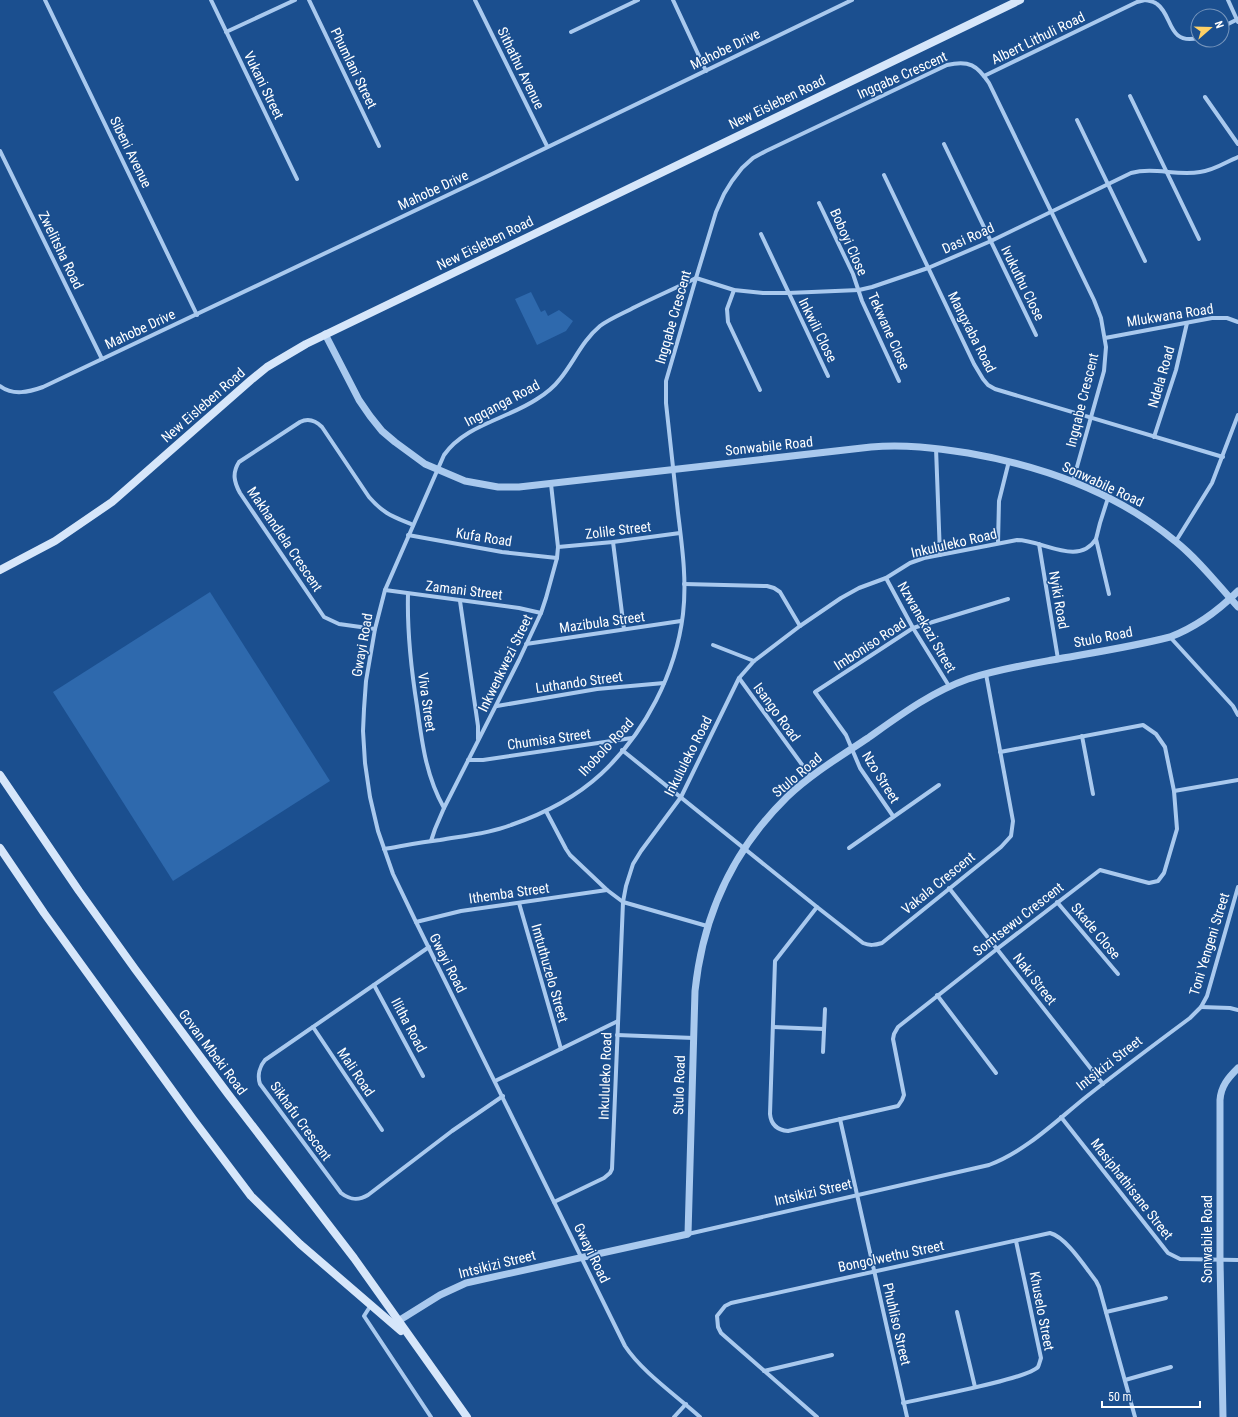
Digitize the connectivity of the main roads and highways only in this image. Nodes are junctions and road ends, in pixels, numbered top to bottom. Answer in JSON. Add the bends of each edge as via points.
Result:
{"nodes":[{"id":1,"x":1020,"y":0,"type":"edge"},
{"id":2,"x":0,"y":570,"type":"edge"},
{"id":3,"x":0,"y":774,"type":"edge"},
{"id":4,"x":0,"y":848,"type":"edge"},
{"id":5,"x":396,"y":1323,"type":"junction"},
{"id":6,"x":467,"y":1417,"type":"edge"}],
"edges":[{"from":1,"to":2,"type":"main road","name":"New Eisleben Road","via":[[293,351],[267,367],[99,512],[55,541]]},
{"from":3,"to":5,"type":"main road","name":"Govan Mbeki Road","via":[[79,891],[232,1100],[354,1258]]},
{"from":4,"to":5,"type":"main road","name":"Govan Mbeki Road","via":[[48,919],[251,1196],[300,1244],[371,1306]]},
{"from":5,"to":6,"type":"main road","name":"Govan Mbeki Road","via":[[411,1339]]}]}
